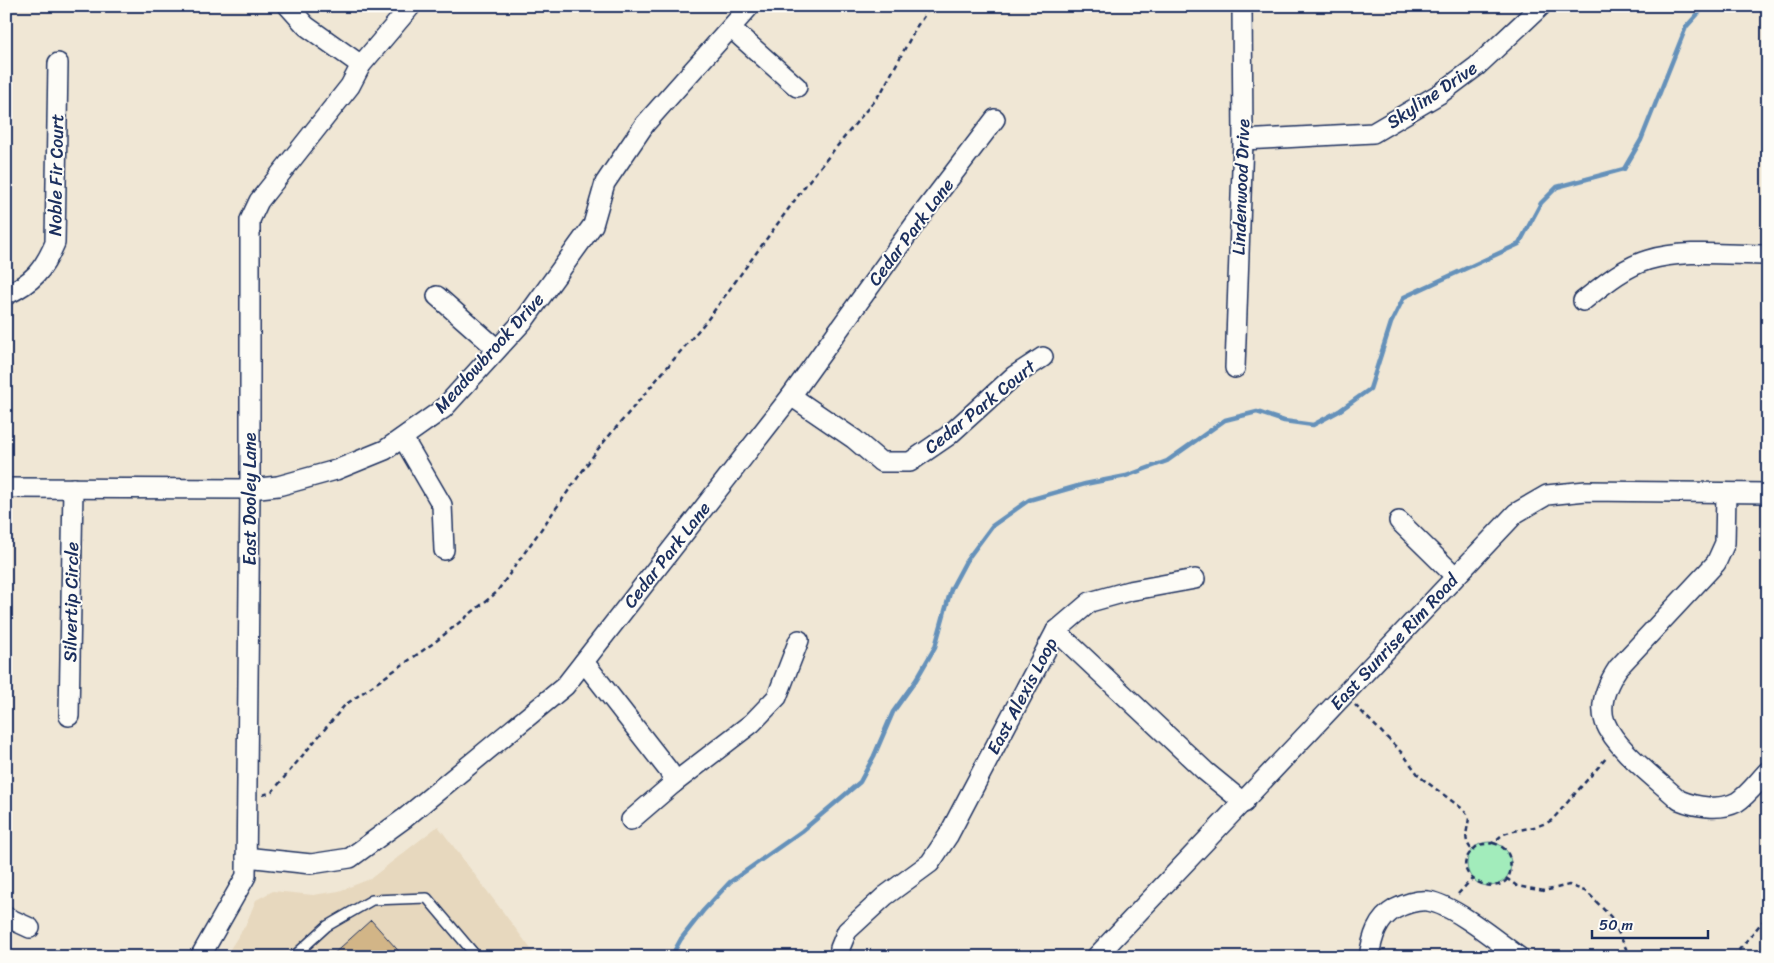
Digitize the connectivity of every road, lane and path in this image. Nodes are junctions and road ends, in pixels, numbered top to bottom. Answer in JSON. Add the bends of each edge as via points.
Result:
{"nodes":[{"id":1,"x":288,"y":6,"type":"edge"},
{"id":2,"x":411,"y":6,"type":"edge"},
{"id":3,"x":750,"y":6,"type":"edge"},
{"id":4,"x":932,"y":6,"type":"edge"},
{"id":5,"x":1242,"y":6,"type":"edge"},
{"id":6,"x":1541,"y":6,"type":"edge"},
{"id":7,"x":732,"y":29,"type":"junction"},
{"id":8,"x":58,"y":63,"type":"dead end"},
{"id":9,"x":361,"y":66,"type":"junction"},
{"id":10,"x":797,"y":87,"type":"dead end"},
{"id":11,"x":995,"y":119,"type":"dead end"},
{"id":12,"x":1243,"y":140,"type":"junction"},
{"id":13,"x":1768,"y":255,"type":"edge"},
{"id":14,"x":6,"y":296,"type":"edge"},
{"id":15,"x":437,"y":296,"type":"dead end"},
{"id":16,"x":1583,"y":301,"type":"dead end"},
{"id":17,"x":497,"y":349,"type":"junction"},
{"id":18,"x":1043,"y":357,"type":"dead end"},
{"id":19,"x":1235,"y":368,"type":"dead end"},
{"id":20,"x":791,"y":396,"type":"junction"},
{"id":21,"x":402,"y":438,"type":"junction"},
{"id":22,"x":6,"y":488,"type":"edge"},
{"id":23,"x":73,"y":488,"type":"junction"},
{"id":24,"x":250,"y":489,"type":"junction"},
{"id":25,"x":1726,"y":493,"type":"junction"},
{"id":26,"x":1768,"y":493,"type":"edge"},
{"id":27,"x":1399,"y":521,"type":"dead end"},
{"id":28,"x":444,"y":550,"type":"dead end"},
{"id":29,"x":1455,"y":576,"type":"junction"},
{"id":30,"x":1195,"y":579,"type":"dead end"},
{"id":31,"x":1056,"y":632,"type":"junction"},
{"id":32,"x":799,"y":640,"type":"dead end"},
{"id":33,"x":584,"y":662,"type":"junction"},
{"id":34,"x":1345,"y":694,"type":"junction"},
{"id":35,"x":68,"y":716,"type":"dead end"},
{"id":36,"x":1618,"y":744,"type":"junction"},
{"id":37,"x":1768,"y":770,"type":"edge"},
{"id":38,"x":674,"y":783,"type":"junction"},
{"id":39,"x":247,"y":799,"type":"junction"},
{"id":40,"x":1244,"y":803,"type":"junction"},
{"id":41,"x":631,"y":820,"type":"dead end"},
{"id":42,"x":1493,"y":843,"type":"junction"},
{"id":43,"x":1472,"y":850,"type":"junction"},
{"id":44,"x":246,"y":858,"type":"junction"},
{"id":45,"x":1506,"y":878,"type":"junction"},
{"id":46,"x":1472,"y":879,"type":"junction"},
{"id":47,"x":1449,"y":908,"type":"junction"},
{"id":48,"x":1768,"y":915,"type":"edge"},
{"id":49,"x":6,"y":917,"type":"edge"},
{"id":50,"x":30,"y":928,"type":"dead end"},
{"id":51,"x":200,"y":957,"type":"edge"},
{"id":52,"x":293,"y":957,"type":"edge"},
{"id":53,"x":477,"y":957,"type":"edge"},
{"id":54,"x":840,"y":957,"type":"edge"},
{"id":55,"x":1096,"y":957,"type":"edge"},
{"id":56,"x":1369,"y":957,"type":"edge"},
{"id":57,"x":1519,"y":957,"type":"edge"},
{"id":58,"x":1630,"y":957,"type":"edge"},
{"id":59,"x":1733,"y":957,"type":"edge"}],
"edges":[{"from":1,"to":9,"type":"street","via":[[306,26]]},
{"from":2,"to":9,"type":"street","name":"East Dooley Lane"},
{"from":3,"to":7,"type":"street","name":"Meadowbrook Drive"},
{"from":4,"to":39,"type":"path","via":[[917,26],[882,91],[808,182],[708,319],[598,450],[496,593],[435,642],[345,705],[272,792]]},
{"from":5,"to":12,"type":"street","name":"Lindenwood Drive"},
{"from":6,"to":12,"type":"street","name":"Skyline Drive","via":[[1477,66],[1441,93],[1373,133]]},
{"from":7,"to":10,"type":"street"},
{"from":7,"to":17,"type":"street","name":"Meadowbrook Drive","via":[[645,124],[605,183],[593,225],[525,319]]},
{"from":8,"to":14,"type":"street","name":"Noble Fir Court","via":[[55,243],[45,267],[26,286]]},
{"from":9,"to":24,"type":"street","name":"East Dooley Lane","via":[[350,86],[259,201],[250,220]]},
{"from":11,"to":20,"type":"street","name":"Cedar Park Lane"},
{"from":12,"to":19,"type":"street","name":"Lindenwood Drive"},
{"from":13,"to":16,"type":"street","via":[[1672,255],[1647,260],[1622,273]]},
{"from":15,"to":17,"type":"street"},
{"from":17,"to":21,"type":"street","name":"Meadowbrook Drive","via":[[443,409]]},
{"from":18,"to":20,"type":"street","name":"Cedar Park Court","via":[[1014,376],[948,436],[910,462],[882,462]]},
{"from":20,"to":33,"type":"street","name":"Cedar Park Lane"},
{"from":21,"to":24,"type":"street","name":"Meadowbrook Drive","via":[[385,450],[336,470],[278,486]]},
{"from":21,"to":28,"type":"street","via":[[442,505]]},
{"from":22,"to":23,"type":"street","name":"Meadowbrook Drive"},
{"from":23,"to":24,"type":"street","name":"Meadowbrook Drive"},
{"from":23,"to":35,"type":"street","name":"Silvertip Circle"},
{"from":24,"to":39,"type":"street","name":"East Dooley Lane"},
{"from":25,"to":26,"type":"street","name":"East Sunrise Rim Road"},
{"from":25,"to":29,"type":"street","name":"East Sunrise Rim Road","via":[[1586,491],[1547,495],[1516,513]]},
{"from":25,"to":36,"type":"street","via":[[1725,543],[1716,563],[1618,668],[1608,683],[1603,702],[1605,721]]},
{"from":27,"to":29,"type":"street"},
{"from":29,"to":34,"type":"street","name":"East Sunrise Rim Road"},
{"from":30,"to":31,"type":"street","via":[[1090,602]]},
{"from":31,"to":40,"type":"street","name":"East Alexis Loop","via":[[1205,771]]},
{"from":31,"to":54,"type":"street","name":"East Alexis Loop","via":[[948,836],[930,863],[884,896],[847,931]]},
{"from":32,"to":38,"type":"street","via":[[777,697],[752,723]]},
{"from":33,"to":38,"type":"street","via":[[669,771]]},
{"from":33,"to":44,"type":"street","name":"Cedar Park Lane","via":[[565,686],[405,818],[350,858],[311,864]]},
{"from":34,"to":40,"type":"street","name":"East Sunrise Rim Road"},
{"from":34,"to":43,"type":"path","via":[[1420,777],[1464,810],[1469,817],[1466,844]]},
{"from":36,"to":37,"type":"street","via":[[1679,800],[1691,805],[1709,808],[1737,802]]},
{"from":36,"to":42,"type":"path","via":[[1552,820],[1537,827],[1504,834]]},
{"from":38,"to":41,"type":"street"},
{"from":39,"to":44,"type":"street","name":"East Dooley Lane"},
{"from":40,"to":55,"type":"street","name":"East Sunrise Rim Road"},
{"from":42,"to":43,"type":"path","via":[[1484,843]]},
{"from":42,"to":45,"type":"path","via":[[1509,855],[1510,870]]},
{"from":43,"to":46,"type":"path","via":[[1467,863]]},
{"from":44,"to":51,"type":"street","name":"East Dooley Lane","via":[[246,876]]},
{"from":45,"to":46,"type":"path","via":[[1488,887]]},
{"from":45,"to":58,"type":"path","via":[[1516,886],[1544,891],[1569,885],[1587,892],[1611,918]]},
{"from":46,"to":47,"type":"path"},
{"from":47,"to":56,"type":"street","via":[[1428,901],[1406,903],[1387,914],[1372,936]]},
{"from":47,"to":57,"type":"street"},
{"from":48,"to":59,"type":"path"},
{"from":49,"to":50,"type":"street"},
{"from":52,"to":53,"type":"lane","via":[[327,926],[372,900],[427,898]]}]}
